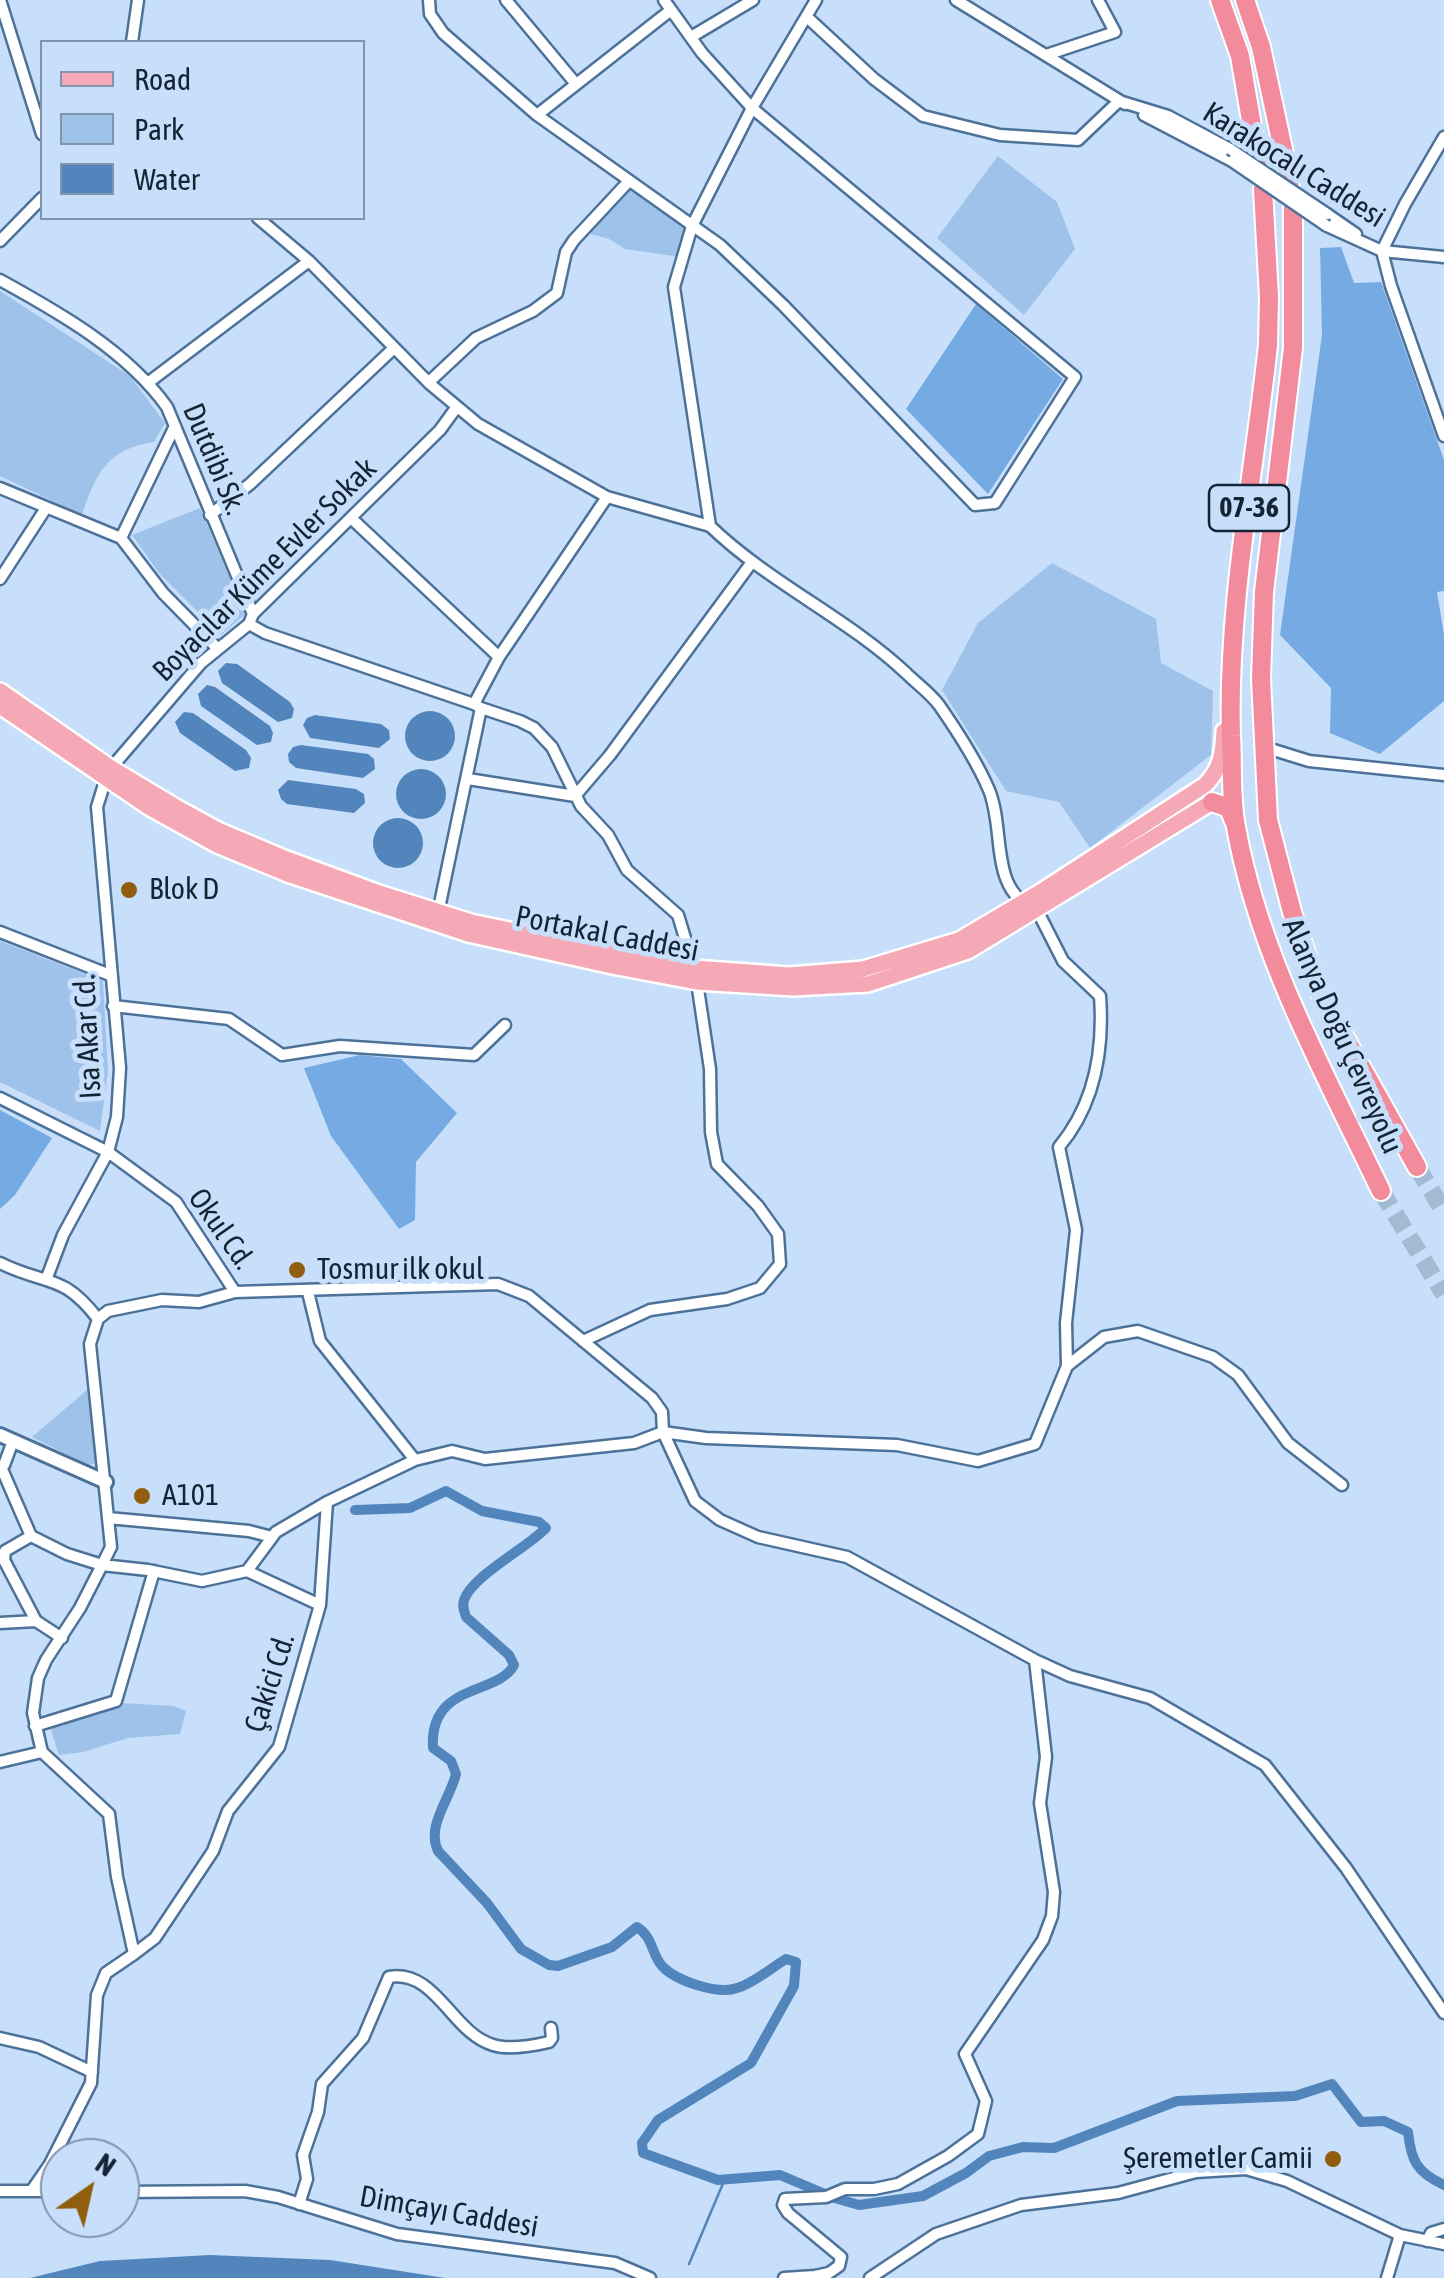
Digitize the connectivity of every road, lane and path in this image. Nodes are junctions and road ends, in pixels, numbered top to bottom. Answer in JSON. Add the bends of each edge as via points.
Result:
{"nodes":[{"id":1,"x":0,"y":0,"type":"edge"},
{"id":2,"x":138,"y":0,"type":"edge"},
{"id":3,"x":429,"y":0,"type":"edge"},
{"id":4,"x":506,"y":0,"type":"edge"},
{"id":5,"x":753,"y":0,"type":"edge"},
{"id":6,"x":816,"y":0,"type":"edge"},
{"id":7,"x":956,"y":0,"type":"edge"},
{"id":8,"x":1098,"y":0,"type":"edge"},
{"id":9,"x":1220,"y":0,"type":"edge"},
{"id":10,"x":1245,"y":0,"type":"edge"},
{"id":11,"x":667,"y":5,"type":"edge"},
{"id":12,"x":806,"y":17,"type":"junction"},
{"id":13,"x":690,"y":37,"type":"junction"},
{"id":14,"x":132,"y":40,"type":"edge"},
{"id":15,"x":1046,"y":55,"type":"junction"},
{"id":16,"x":576,"y":84,"type":"junction"},
{"id":17,"x":1119,"y":101,"type":"junction"},
{"id":18,"x":752,"y":108,"type":"junction"},
{"id":19,"x":537,"y":115,"type":"junction"},
{"id":20,"x":40,"y":128,"type":"edge"},
{"id":21,"x":1444,"y":138,"type":"edge"},
{"id":22,"x":1258,"y":161,"type":"dead end"},
{"id":23,"x":629,"y":181,"type":"junction"},
{"id":24,"x":1290,"y":182,"type":"dead end"},
{"id":25,"x":1263,"y":188,"type":"dead end"},
{"id":26,"x":40,"y":200,"type":"edge"},
{"id":27,"x":1292,"y":208,"type":"dead end"},
{"id":28,"x":260,"y":220,"type":"edge"},
{"id":29,"x":692,"y":226,"type":"junction"},
{"id":30,"x":0,"y":241,"type":"edge"},
{"id":31,"x":1382,"y":251,"type":"junction"},
{"id":32,"x":1444,"y":257,"type":"edge"},
{"id":33,"x":309,"y":260,"type":"junction"},
{"id":34,"x":0,"y":280,"type":"edge"},
{"id":35,"x":394,"y":348,"type":"junction"},
{"id":36,"x":149,"y":382,"type":"junction"},
{"id":37,"x":428,"y":382,"type":"junction"},
{"id":38,"x":456,"y":408,"type":"junction"},
{"id":39,"x":174,"y":426,"type":"junction"},
{"id":40,"x":1444,"y":436,"type":"edge"},
{"id":41,"x":0,"y":488,"type":"edge"},
{"id":42,"x":607,"y":496,"type":"junction"},
{"id":43,"x":46,"y":508,"type":"junction"},
{"id":44,"x":210,"y":515,"type":"junction"},
{"id":45,"x":351,"y":518,"type":"junction"},
{"id":46,"x":710,"y":526,"type":"junction"},
{"id":47,"x":122,"y":538,"type":"junction"},
{"id":48,"x":0,"y":555,"type":"edge"},
{"id":49,"x":12,"y":560,"type":"junction"},
{"id":50,"x":752,"y":562,"type":"junction"},
{"id":51,"x":0,"y":580,"type":"edge"},
{"id":52,"x":251,"y":619,"type":"junction"},
{"id":53,"x":218,"y":649,"type":"junction"},
{"id":54,"x":499,"y":657,"type":"junction"},
{"id":55,"x":0,"y":691,"type":"edge"},
{"id":56,"x":1229,"y":692,"type":"junction"},
{"id":57,"x":0,"y":706,"type":"edge"},
{"id":58,"x":478,"y":706,"type":"junction"},
{"id":59,"x":1264,"y":747,"type":"junction"},
{"id":60,"x":109,"y":773,"type":"junction"},
{"id":61,"x":1444,"y":775,"type":"edge"},
{"id":62,"x":468,"y":779,"type":"junction"},
{"id":63,"x":1208,"y":794,"type":"junction"},
{"id":64,"x":575,"y":796,"type":"junction"},
{"id":65,"x":1236,"y":826,"type":"junction"},
{"id":66,"x":1020,"y":904,"type":"junction"},
{"id":67,"x":1037,"y":910,"type":"junction"},
{"id":68,"x":436,"y":918,"type":"junction"},
{"id":69,"x":0,"y":932,"type":"edge"},
{"id":70,"x":110,"y":974,"type":"junction"},
{"id":71,"x":695,"y":975,"type":"junction"},
{"id":72,"x":113,"y":1006,"type":"junction"},
{"id":73,"x":504,"y":1025,"type":"dead end"},
{"id":74,"x":0,"y":1098,"type":"edge"},
{"id":75,"x":108,"y":1152,"type":"junction"},
{"id":76,"x":1417,"y":1168,"type":"tunnel mouth"},
{"id":77,"x":1382,"y":1191,"type":"tunnel mouth"},
{"id":78,"x":0,"y":1263,"type":"edge"},
{"id":79,"x":46,"y":1280,"type":"junction"},
{"id":80,"x":234,"y":1292,"type":"junction"},
{"id":81,"x":308,"y":1292,"type":"junction"},
{"id":82,"x":98,"y":1319,"type":"junction"},
{"id":83,"x":582,"y":1341,"type":"junction"},
{"id":84,"x":1067,"y":1366,"type":"junction"},
{"id":85,"x":663,"y":1432,"type":"junction"},
{"id":86,"x":7,"y":1438,"type":"edge"},
{"id":87,"x":415,"y":1460,"type":"junction"},
{"id":88,"x":0,"y":1467,"type":"edge"},
{"id":89,"x":106,"y":1482,"type":"junction"},
{"id":90,"x":1342,"y":1485,"type":"dead end"},
{"id":91,"x":328,"y":1502,"type":"junction"},
{"id":92,"x":108,"y":1518,"type":"junction"},
{"id":93,"x":31,"y":1536,"type":"junction"},
{"id":94,"x":272,"y":1537,"type":"junction"},
{"id":95,"x":102,"y":1565,"type":"junction"},
{"id":96,"x":154,"y":1571,"type":"junction"},
{"id":97,"x":247,"y":1571,"type":"junction"},
{"id":98,"x":320,"y":1605,"type":"junction"},
{"id":99,"x":36,"y":1621,"type":"junction"},
{"id":100,"x":0,"y":1623,"type":"edge"},
{"id":101,"x":62,"y":1638,"type":"junction"},
{"id":102,"x":1035,"y":1660,"type":"junction"},
{"id":103,"x":35,"y":1726,"type":"junction"},
{"id":104,"x":42,"y":1752,"type":"junction"},
{"id":105,"x":0,"y":1762,"type":"edge"},
{"id":106,"x":134,"y":1954,"type":"junction"},
{"id":107,"x":1444,"y":2014,"type":"edge"},
{"id":108,"x":551,"y":2028,"type":"dead end"},
{"id":109,"x":0,"y":2038,"type":"edge"},
{"id":110,"x":92,"y":2072,"type":"junction"},
{"id":111,"x":32,"y":2190,"type":"junction"},
{"id":112,"x":40,"y":2190,"type":"edge"},
{"id":113,"x":0,"y":2191,"type":"edge"},
{"id":114,"x":140,"y":2192,"type":"edge"},
{"id":115,"x":299,"y":2204,"type":"junction"},
{"id":116,"x":1444,"y":2229,"type":"edge"},
{"id":117,"x":1400,"y":2234,"type":"junction"},
{"id":118,"x":1427,"y":2241,"type":"junction"},
{"id":119,"x":1444,"y":2244,"type":"edge"},
{"id":120,"x":650,"y":2278,"type":"edge"},
{"id":121,"x":784,"y":2278,"type":"edge"},
{"id":122,"x":870,"y":2278,"type":"edge"},
{"id":123,"x":1387,"y":2278,"type":"edge"}],
"edges":[{"from":1,"to":20,"type":"street"},
{"from":2,"to":14,"type":"street"},
{"from":3,"to":19,"type":"street","via":[[443,33]]},
{"from":4,"to":16,"type":"street"},
{"from":5,"to":13,"type":"street"},
{"from":6,"to":12,"type":"street"},
{"from":7,"to":15,"type":"street","name":"Karakocalı Caddesi"},
{"from":8,"to":15,"type":"street","via":[[1116,32]]},
{"from":9,"to":22,"type":"highway","via":[[1240,56]]},
{"from":10,"to":24,"type":"highway"},
{"from":11,"to":13,"type":"street"},
{"from":11,"to":16,"type":"street"},
{"from":12,"to":17,"type":"street","via":[[923,116],[1000,135],[1078,140]]},
{"from":12,"to":18,"type":"street"},
{"from":13,"to":18,"type":"street"},
{"from":15,"to":17,"type":"street","name":"Karakocalı Caddesi"},
{"from":16,"to":19,"type":"street"},
{"from":17,"to":31,"type":"street","name":"Karakocalı Caddesi","bridge":true,"via":[[1168,116]]},
{"from":18,"to":29,"type":"street"},
{"from":18,"to":29,"type":"street","via":[[1075,377],[995,503],[975,505],[783,305]]},
{"from":19,"to":23,"type":"street"},
{"from":21,"to":31,"type":"street"},
{"from":23,"to":29,"type":"street"},
{"from":23,"to":37,"type":"street","via":[[566,252],[557,293],[476,338]]},
{"from":25,"to":56,"type":"highway","name":"Alanya Doğu Çevreyolu","number":"07-36","via":[[1268,345]]},
{"from":26,"to":30,"type":"street"},
{"from":27,"to":59,"type":"highway","name":"Alanya Doğu Çevreyolu","number":"07-36","via":[[1293,348],[1264,592]]},
{"from":28,"to":33,"type":"street"},
{"from":29,"to":46,"type":"street","via":[[674,287]]},
{"from":31,"to":32,"type":"street"},
{"from":31,"to":40,"type":"street"},
{"from":33,"to":35,"type":"street"},
{"from":33,"to":36,"type":"street"},
{"from":34,"to":36,"type":"street","name":"Dutdibi Sk.","via":[[70,320]]},
{"from":35,"to":37,"type":"street"},
{"from":35,"to":44,"type":"street"},
{"from":36,"to":39,"type":"street","name":"Dutdibi Sk."},
{"from":37,"to":38,"type":"street"},
{"from":38,"to":42,"type":"street"},
{"from":38,"to":45,"type":"street","name":"Boyacılar Küme Evler Sokak"},
{"from":39,"to":44,"type":"street","name":"Dutdibi Sk."},
{"from":39,"to":47,"type":"street"},
{"from":41,"to":43,"type":"street"},
{"from":42,"to":46,"type":"street"},
{"from":42,"to":54,"type":"street"},
{"from":43,"to":47,"type":"street"},
{"from":43,"to":49,"type":"street"},
{"from":44,"to":52,"type":"street","name":"Dutdibi Sk."},
{"from":45,"to":52,"type":"street","name":"Boyacılar Küme Evler Sokak"},
{"from":45,"to":54,"type":"street"},
{"from":46,"to":50,"type":"street"},
{"from":47,"to":53,"type":"street","via":[[163,594]]},
{"from":48,"to":49,"type":"street"},
{"from":49,"to":51,"type":"street"},
{"from":50,"to":64,"type":"street"},
{"from":50,"to":66,"type":"street","via":[[887,656],[937,702],[989,790],[1004,882]]},
{"from":52,"to":53,"type":"street","name":"Boyacılar Küme Evler Sokak"},
{"from":52,"to":58,"type":"street","via":[[266,633]]},
{"from":53,"to":60,"type":"street","name":"Boyacılar Küme Evler Sokak"},
{"from":54,"to":58,"type":"street"},
{"from":55,"to":60,"type":"main road","name":"Portakal Caddesi"},
{"from":56,"to":63,"type":"main road","via":[[1221,762]]},
{"from":56,"to":65,"type":"highway","name":"Alanya Doğu Çevreyolu","number":"07-36"},
{"from":57,"to":60,"type":"main road","name":"Portakal Caddesi"},
{"from":58,"to":62,"type":"street"},
{"from":58,"to":64,"type":"street","via":[[534,728],[552,747]]},
{"from":59,"to":61,"type":"street","via":[[1309,761]]},
{"from":59,"to":76,"type":"highway","name":"Alanya Doğu Çevreyolu","number":"07-36","via":[[1268,820],[1320,993]]},
{"from":60,"to":68,"type":"main road","name":"Portakal Caddesi","via":[[150,808],[218,845],[306,880]]},
{"from":60,"to":70,"type":"street","name":"Isa Akar Cd.","via":[[97,807]]},
{"from":62,"to":64,"type":"street"},
{"from":62,"to":68,"type":"street"},
{"from":63,"to":65,"type":"highway","via":[[1228,808]]},
{"from":63,"to":66,"type":"main road","name":"Portakal Caddesi"},
{"from":63,"to":67,"type":"main road","name":"Portakal Caddesi"},
{"from":64,"to":71,"type":"street","via":[[628,870],[678,915]]},
{"from":65,"to":77,"type":"highway","name":"Alanya Doğu Çevreyolu","number":"07-36","via":[[1288,996]]},
{"from":66,"to":67,"type":"street"},
{"from":66,"to":71,"type":"main road","name":"Portakal Caddesi","via":[[959,940],[863,969]]},
{"from":67,"to":71,"type":"main road","name":"Portakal Caddesi","via":[[968,951],[868,984],[793,988]]},
{"from":67,"to":84,"type":"street","via":[[1063,961],[1100,996],[1099,1065],[1077,1125],[1059,1147],[1076,1230]]},
{"from":68,"to":71,"type":"main road","name":"Portakal Caddesi","via":[[612,966]]},
{"from":69,"to":70,"type":"street"},
{"from":70,"to":72,"type":"street","name":"Isa Akar Cd."},
{"from":71,"to":83,"type":"street","via":[[716,1164],[778,1234],[780,1264],[760,1288],[650,1310]]},
{"from":72,"to":73,"type":"street","via":[[229,1018],[282,1055],[340,1046],[474,1056]]},
{"from":72,"to":75,"type":"street","name":"Isa Akar Cd.","via":[[120,1068],[118,1118]]},
{"from":74,"to":75,"type":"street","name":"Okul Cd."},
{"from":75,"to":79,"type":"street","name":"Isa Akar Cd."},
{"from":75,"to":80,"type":"street","name":"Okul Cd.","via":[[176,1202]]},
{"from":78,"to":79,"type":"street"},
{"from":79,"to":82,"type":"street","via":[[66,1285]]},
{"from":80,"to":81,"type":"street","name":"Okul Cd."},
{"from":80,"to":82,"type":"street","via":[[199,1302],[162,1300]]},
{"from":81,"to":83,"type":"street","name":"Okul Cd.","via":[[498,1284],[529,1296]]},
{"from":81,"to":87,"type":"street","via":[[320,1341]]},
{"from":82,"to":89,"type":"street","via":[[90,1344]]},
{"from":83,"to":85,"type":"street","name":"Okul Cd.","via":[[652,1398],[662,1412]]},
{"from":84,"to":85,"type":"street","via":[[1036,1444],[978,1461],[898,1445]]},
{"from":84,"to":90,"type":"street","via":[[1104,1336],[1138,1331],[1213,1357],[1238,1375],[1288,1443]]},
{"from":85,"to":87,"type":"street","via":[[634,1442],[486,1459],[452,1451]]},
{"from":85,"to":102,"type":"street","name":"Okul Cd.","via":[[695,1500],[720,1520],[758,1537],[847,1557]]},
{"from":86,"to":88,"type":"street"},
{"from":86,"to":89,"type":"street"},
{"from":87,"to":91,"type":"street"},
{"from":88,"to":93,"type":"street"},
{"from":89,"to":92,"type":"street"},
{"from":91,"to":94,"type":"street"},
{"from":91,"to":98,"type":"street","name":"Çakici Cd."},
{"from":92,"to":94,"type":"street"},
{"from":92,"to":95,"type":"street","via":[[110,1546]]},
{"from":93,"to":95,"type":"street"},
{"from":93,"to":99,"type":"street","via":[[5,1551],[4,1560]]},
{"from":94,"to":97,"type":"street"},
{"from":95,"to":96,"type":"street"},
{"from":95,"to":101,"type":"street"},
{"from":96,"to":97,"type":"street","via":[[202,1581]]},
{"from":96,"to":103,"type":"street","via":[[116,1701]]},
{"from":97,"to":98,"type":"street"},
{"from":98,"to":106,"type":"street","name":"Çakici Cd.","via":[[279,1747],[228,1811],[213,1851],[155,1938]]},
{"from":99,"to":100,"type":"street"},
{"from":99,"to":101,"type":"street"},
{"from":101,"to":103,"type":"street","via":[[38,1678]]},
{"from":102,"to":107,"type":"street","name":"Okul Cd.","via":[[1150,1698],[1265,1765],[1346,1868]]},
{"from":102,"to":121,"type":"street","via":[[1052,1916],[1044,1940],[965,2054],[986,2101],[978,2134],[898,2184],[785,2199],[805,2229],[841,2257],[829,2273]]},
{"from":103,"to":104,"type":"street"},
{"from":104,"to":105,"type":"street"},
{"from":104,"to":106,"type":"street","via":[[109,1814]]},
{"from":106,"to":110,"type":"street","name":"Çakici Cd.","via":[[106,1972],[97,1995]]},
{"from":108,"to":115,"type":"street","via":[[548,2042],[494,2046],[472,2035],[430,1990],[404,1975],[390,1978],[363,2038],[322,2084],[303,2155],[307,2180]]},
{"from":109,"to":110,"type":"street"},
{"from":110,"to":111,"type":"street","name":"Çakici Cd."},
{"from":111,"to":112,"type":"street"},
{"from":111,"to":113,"type":"street"},
{"from":114,"to":115,"type":"street","name":"Dimçayı Caddesi","via":[[245,2191]]},
{"from":115,"to":120,"type":"street","name":"Dimçayı Caddesi","via":[[397,2234],[615,2263]]},
{"from":116,"to":118,"type":"street"},
{"from":117,"to":118,"type":"street"},
{"from":117,"to":122,"type":"street","via":[[1287,2181],[1246,2169],[1196,2172],[1118,2193],[1021,2205],[936,2234]]},
{"from":117,"to":123,"type":"street"},
{"from":118,"to":119,"type":"street"}]}
